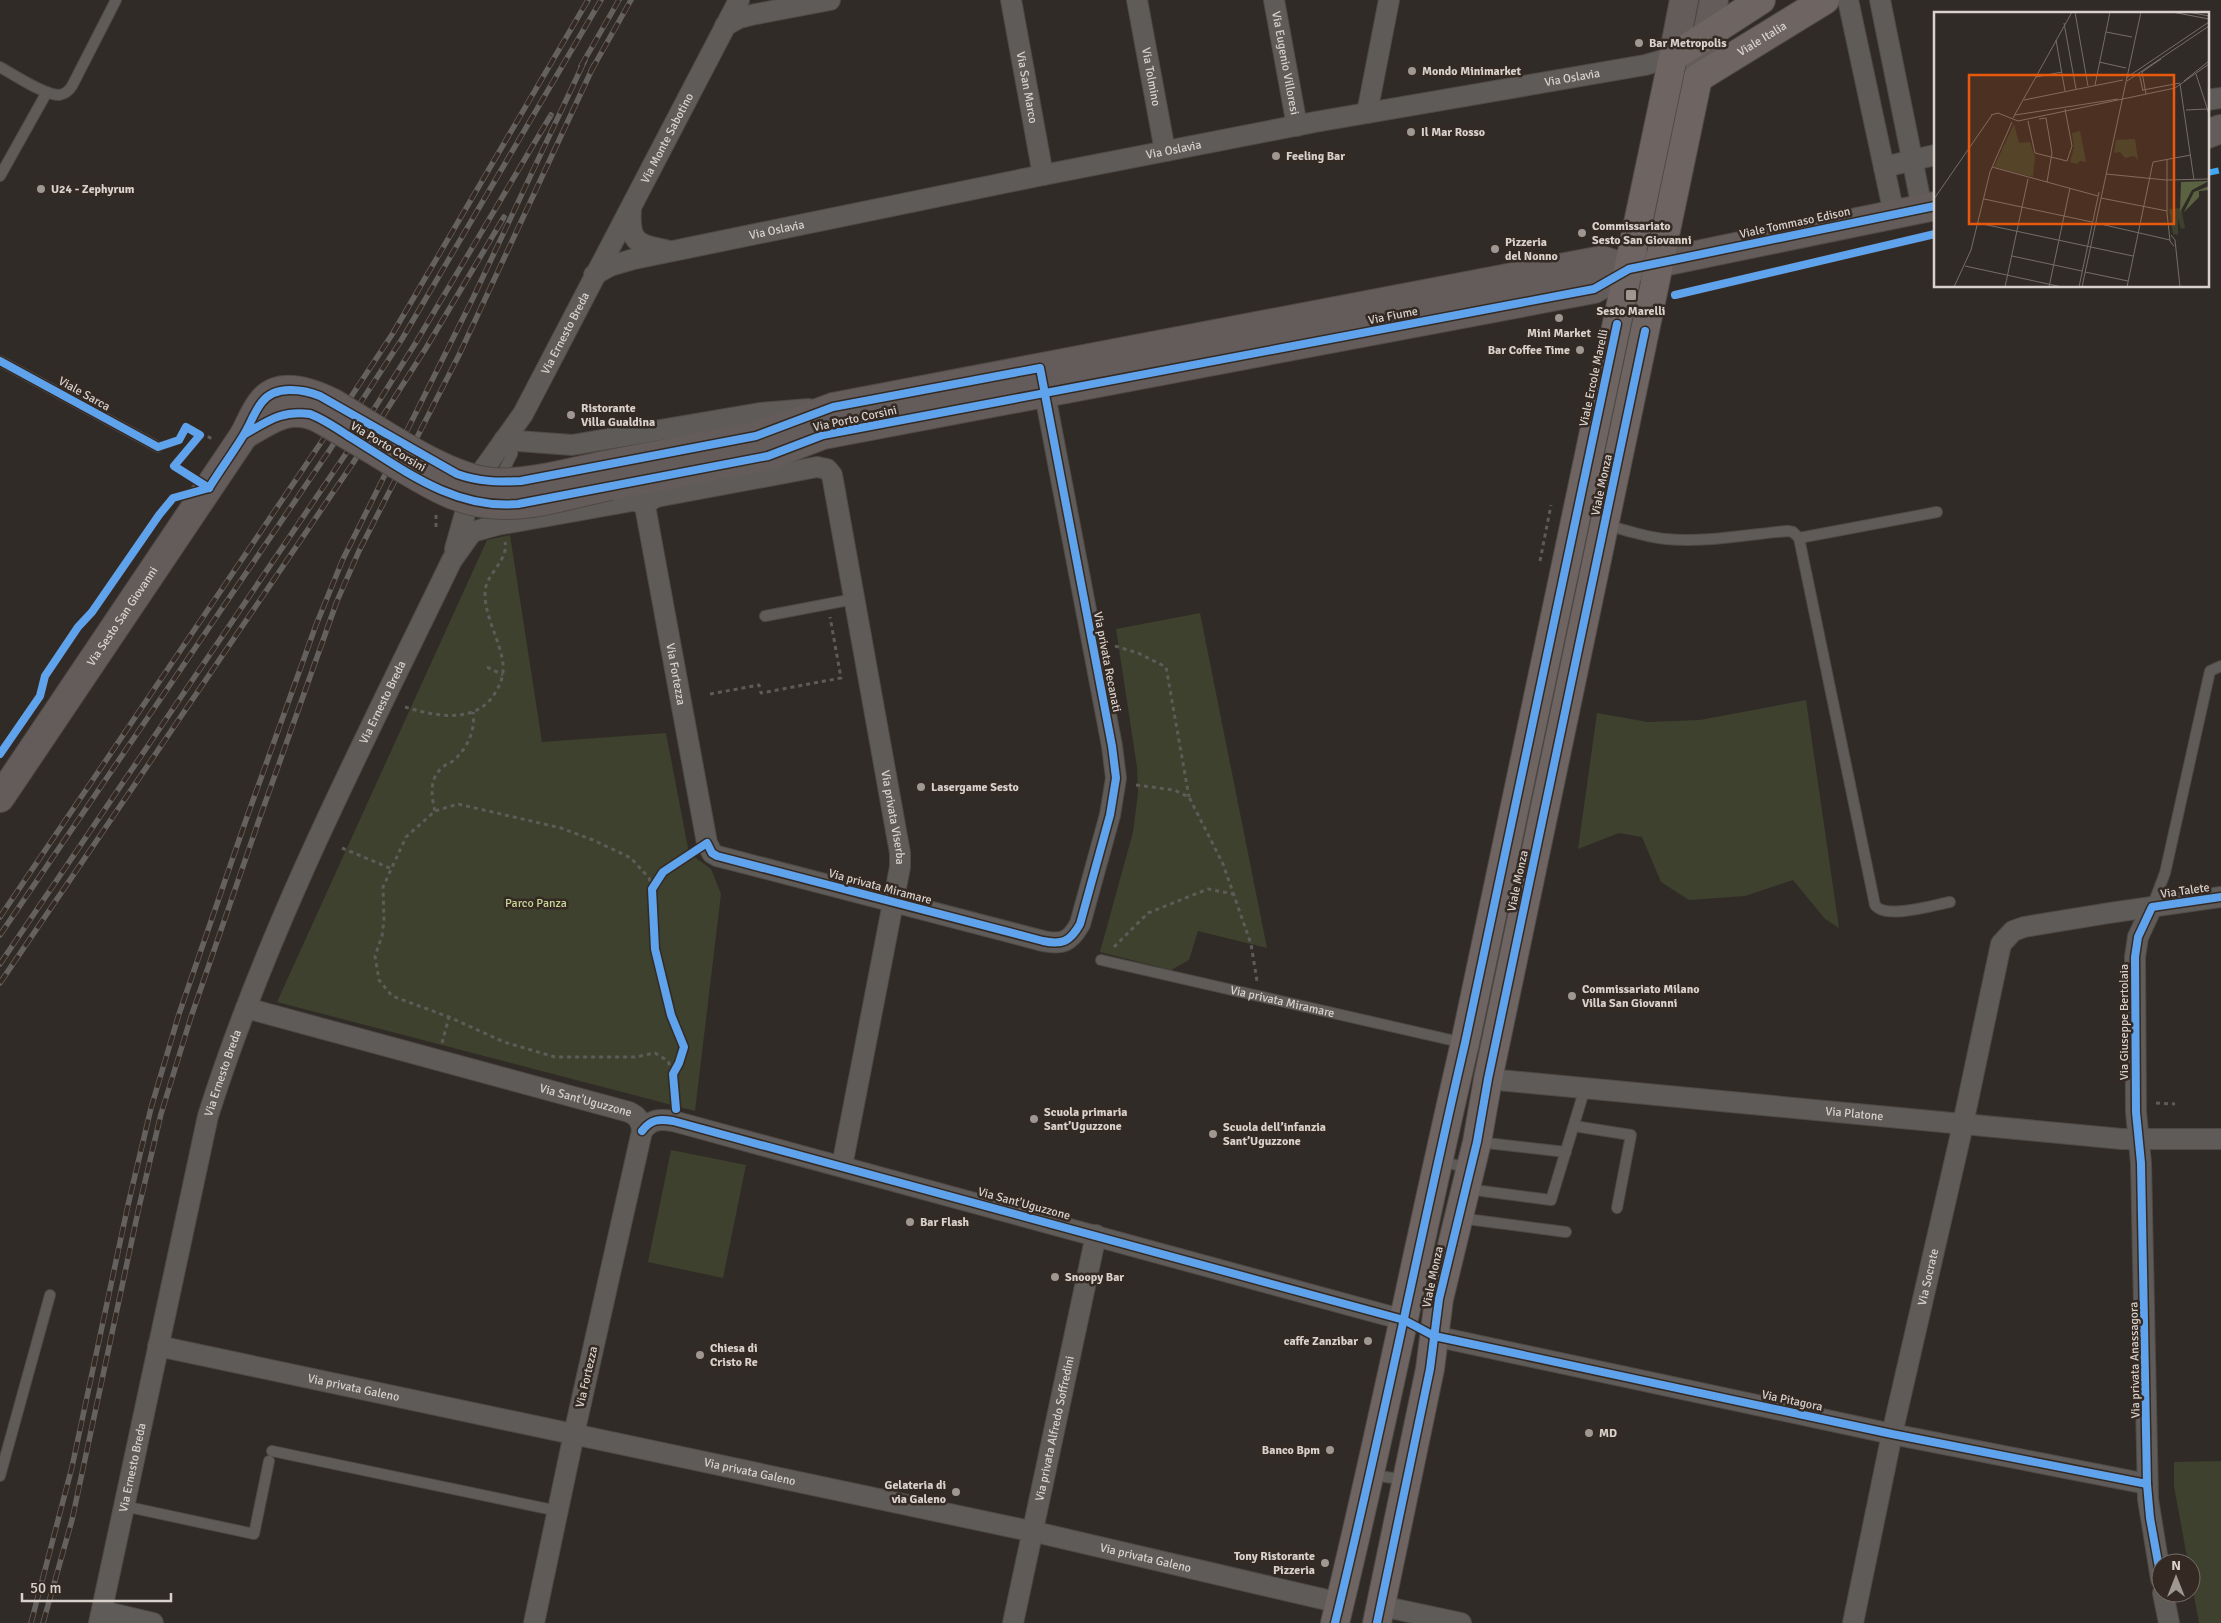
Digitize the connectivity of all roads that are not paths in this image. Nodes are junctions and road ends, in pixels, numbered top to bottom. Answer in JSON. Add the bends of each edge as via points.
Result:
{"nodes":[{"id":1,"x":116,"y":0,"type":"edge"},
{"id":2,"x":830,"y":0,"type":"edge"},
{"id":3,"x":1011,"y":0,"type":"edge"},
{"id":4,"x":1137,"y":0,"type":"edge"},
{"id":5,"x":1274,"y":0,"type":"edge"},
{"id":6,"x":1390,"y":0,"type":"edge"},
{"id":7,"x":1684,"y":0,"type":"edge"},
{"id":8,"x":1714,"y":0,"type":"edge"},
{"id":9,"x":1761,"y":0,"type":"edge"},
{"id":10,"x":1825,"y":0,"type":"edge"},
{"id":11,"x":1848,"y":0,"type":"edge"},
{"id":12,"x":1880,"y":0,"type":"edge"},
{"id":13,"x":744,"y":5,"type":"edge"},
{"id":14,"x":1707,"y":35,"type":"junction"},
{"id":15,"x":1673,"y":58,"type":"junction"},
{"id":16,"x":0,"y":68,"type":"edge"},
{"id":17,"x":1698,"y":78,"type":"junction"},
{"id":18,"x":47,"y":92,"type":"junction"},
{"id":19,"x":2221,"y":98,"type":"edge"},
{"id":20,"x":2208,"y":100,"type":"edge"},
{"id":21,"x":1367,"y":112,"type":"junction"},
{"id":22,"x":1297,"y":126,"type":"junction"},
{"id":23,"x":2221,"y":129,"type":"edge"},
{"id":24,"x":2208,"y":134,"type":"edge"},
{"id":25,"x":2221,"y":149,"type":"edge"},
{"id":26,"x":1165,"y":151,"type":"junction"},
{"id":27,"x":2208,"y":151,"type":"edge"},
{"id":28,"x":1934,"y":155,"type":"edge"},
{"id":29,"x":1912,"y":160,"type":"junction"},
{"id":30,"x":1884,"y":167,"type":"junction"},
{"id":31,"x":1042,"y":174,"type":"junction"},
{"id":32,"x":0,"y":176,"type":"edge"},
{"id":33,"x":1928,"y":207,"type":"edge"},
{"id":34,"x":631,"y":209,"type":"junction"},
{"id":35,"x":1894,"y":214,"type":"junction"},
{"id":36,"x":675,"y":251,"type":"junction"},
{"id":37,"x":1659,"y":263,"type":"junction"},
{"id":38,"x":1628,"y":269,"type":"junction"},
{"id":39,"x":594,"y":275,"type":"junction"},
{"id":40,"x":1392,"y":314,"type":"junction"},
{"id":41,"x":1157,"y":345,"type":"joint"},
{"id":42,"x":0,"y":361,"type":"edge"},
{"id":43,"x":1158,"y":372,"type":"joint"},
{"id":44,"x":1042,"y":380,"type":"junction"},
{"id":45,"x":833,"y":407,"type":"junction"},
{"id":46,"x":1614,"y":416,"type":"junction"},
{"id":47,"x":1592,"y":436,"type":"joint"},
{"id":48,"x":231,"y":438,"type":"joint"},
{"id":49,"x":509,"y":440,"type":"junction"},
{"id":50,"x":158,"y":447,"type":"road end"},
{"id":51,"x":483,"y":470,"type":"dead end"},
{"id":52,"x":504,"y":470,"type":"dead end"},
{"id":53,"x":608,"y":476,"type":"junction"},
{"id":54,"x":645,"y":506,"type":"junction"},
{"id":55,"x":1937,"y":512,"type":"dead end"},
{"id":56,"x":1605,"y":524,"type":"junction"},
{"id":57,"x":1799,"y":538,"type":"junction"},
{"id":58,"x":846,"y":601,"type":"junction"},
{"id":59,"x":765,"y":616,"type":"dead end"},
{"id":60,"x":2221,"y":666,"type":"edge"},
{"id":61,"x":0,"y":798,"type":"edge"},
{"id":62,"x":707,"y":843,"type":"joint"},
{"id":63,"x":2221,"y":897,"type":"edge"},
{"id":64,"x":894,"y":902,"type":"junction"},
{"id":65,"x":1950,"y":902,"type":"dead end"},
{"id":66,"x":2152,"y":907,"type":"junction"},
{"id":67,"x":2008,"y":935,"type":"joint"},
{"id":68,"x":1054,"y":943,"type":"joint"},
{"id":69,"x":1101,"y":960,"type":"dead end"},
{"id":70,"x":246,"y":1008,"type":"junction"},
{"id":71,"x":1465,"y":1043,"type":"junction"},
{"id":72,"x":1488,"y":1079,"type":"junction"},
{"id":73,"x":1585,"y":1088,"type":"junction"},
{"id":74,"x":1963,"y":1125,"type":"junction"},
{"id":75,"x":1574,"y":1126,"type":"junction"},
{"id":76,"x":642,"y":1131,"type":"junction"},
{"id":77,"x":2221,"y":1139,"type":"edge"},
{"id":78,"x":2138,"y":1140,"type":"junction"},
{"id":79,"x":1477,"y":1142,"type":"junction"},
{"id":80,"x":1566,"y":1152,"type":"junction"},
{"id":81,"x":1438,"y":1161,"type":"junction"},
{"id":82,"x":842,"y":1166,"type":"junction"},
{"id":83,"x":1467,"y":1178,"type":"junction"},
{"id":84,"x":1617,"y":1208,"type":"dead end"},
{"id":85,"x":1458,"y":1218,"type":"junction"},
{"id":86,"x":1566,"y":1232,"type":"dead end"},
{"id":87,"x":1096,"y":1235,"type":"junction"},
{"id":88,"x":50,"y":1295,"type":"dead end"},
{"id":89,"x":1404,"y":1320,"type":"junction"},
{"id":90,"x":1434,"y":1336,"type":"junction"},
{"id":91,"x":158,"y":1346,"type":"junction"},
{"id":92,"x":574,"y":1434,"type":"junction"},
{"id":93,"x":1892,"y":1434,"type":"junction"},
{"id":94,"x":1371,"y":1475,"type":"junction"},
{"id":95,"x":0,"y":1476,"type":"edge"},
{"id":96,"x":1407,"y":1480,"type":"junction"},
{"id":97,"x":2147,"y":1484,"type":"junction"},
{"id":98,"x":124,"y":1506,"type":"junction"},
{"id":99,"x":558,"y":1511,"type":"junction"},
{"id":100,"x":1032,"y":1531,"type":"junction"},
{"id":101,"x":2156,"y":1553,"type":"edge"},
{"id":102,"x":2166,"y":1603,"type":"edge"},
{"id":103,"x":1338,"y":1613,"type":"edge"},
{"id":104,"x":1379,"y":1615,"type":"edge"},
{"id":105,"x":101,"y":1617,"type":"edge"},
{"id":106,"x":153,"y":1623,"type":"edge"},
{"id":107,"x":534,"y":1623,"type":"edge"},
{"id":108,"x":1013,"y":1623,"type":"edge"},
{"id":109,"x":1461,"y":1623,"type":"edge"},
{"id":110,"x":1853,"y":1623,"type":"edge"},
{"id":111,"x":2169,"y":1623,"type":"edge"}],
"edges":[{"from":1,"to":18,"type":"lane","via":[[72,86],[62,95]]},
{"from":2,"to":13,"type":"street"},
{"from":3,"to":31,"type":"street","name":"Via San Marco"},
{"from":4,"to":26,"type":"street","name":"Via Tolmino"},
{"from":5,"to":22,"type":"street","name":"Via Eugenio Villoresi"},
{"from":6,"to":21,"type":"street"},
{"from":7,"to":15,"type":"street","name":"Viale Ercole Marelli"},
{"from":8,"to":14,"type":"street","name":"Viale Ercole Marelli"},
{"from":9,"to":14,"type":"main road"},
{"from":10,"to":17,"type":"main road","name":"Viale Italia"},
{"from":11,"to":30,"type":"street"},
{"from":12,"to":29,"type":"street","name":"Viale Tommaso Edison"},
{"from":13,"to":34,"type":"street","name":"Via Monte Sabotino","via":[[738,18],[725,26]]},
{"from":14,"to":15,"type":"main road"},
{"from":14,"to":17,"type":"street","name":"Viale Ercole Marelli"},
{"from":15,"to":17,"type":"main road"},
{"from":15,"to":21,"type":"street","name":"Via Oslavia"},
{"from":15,"to":38,"type":"main road","name":"Viale Ercole Marelli"},
{"from":16,"to":18,"type":"lane"},
{"from":17,"to":37,"type":"main road","name":"Viale Ercole Marelli"},
{"from":18,"to":32,"type":"lane"},
{"from":19,"to":20,"type":"street"},
{"from":21,"to":22,"type":"street","name":"Via Oslavia"},
{"from":22,"to":26,"type":"street","name":"Via Oslavia"},
{"from":23,"to":24,"type":"street"},
{"from":25,"to":27,"type":"street"},
{"from":26,"to":31,"type":"street","name":"Via Oslavia"},
{"from":28,"to":29,"type":"street"},
{"from":29,"to":30,"type":"street"},
{"from":29,"to":33,"type":"street","name":"Viale Tommaso Edison"},
{"from":30,"to":35,"type":"street"},
{"from":31,"to":36,"type":"street","name":"Via Oslavia"},
{"from":33,"to":35,"type":"street","name":"Viale Tommaso Edison"},
{"from":34,"to":36,"type":"street","name":"Via Oslavia","via":[[630,228],[635,239],[643,245]]},
{"from":34,"to":39,"type":"street","name":"Via Monte Sabotino"},
{"from":35,"to":37,"type":"street","name":"Viale Tommaso Edison"},
{"from":36,"to":39,"type":"street","name":"Via Oslavia","via":[[620,262]]},
{"from":37,"to":38,"type":"street"},
{"from":37,"to":46,"type":"main road","name":"Viale Ercole Marelli"},
{"from":38,"to":40,"type":"street","name":"Via Fiume","via":[[1602,260]]},
{"from":38,"to":46,"type":"main road","name":"Viale Ercole Marelli"},
{"from":39,"to":49,"type":"street","name":"Via Ernesto Breda"},
{"from":40,"to":41,"type":"street","name":"Via Fiume"},
{"from":40,"to":43,"type":"street","name":"Via Fiume"},
{"from":41,"to":44,"type":"street","name":"Via Porto Corsini"},
{"from":42,"to":50,"type":"lane","name":"Viale Sarca"},
{"from":43,"to":44,"type":"street","name":"Via Porto Corsini"},
{"from":44,"to":45,"type":"street","name":"Via Porto Corsini"},
{"from":44,"to":53,"type":"street","name":"Via Porto Corsini","via":[[823,435],[768,456]]},
{"from":44,"to":68,"type":"street","name":"Via privata Recanati","via":[[1116,778],[1110,815],[1080,924],[1065,942]]},
{"from":45,"to":49,"type":"street","name":"Via Porto Corsini","via":[[760,413],[572,445]]},
{"from":45,"to":53,"type":"street","name":"Via Porto Corsini","via":[[756,436]]},
{"from":46,"to":47,"type":"main road","name":"Viale Ercole Marelli"},
{"from":46,"to":56,"type":"main road","name":"Viale Monza"},
{"from":47,"to":71,"type":"main road","name":"Viale Monza"},
{"from":48,"to":53,"type":"street","name":"Via Porto Corsini","bridge":true,"via":[[290,412],[310,414],[328,411],[474,480],[494,483]]},
{"from":48,"to":61,"type":"street","name":"Via Sesto San Giovanni"},
{"from":49,"to":51,"type":"street","name":"Via Ernesto Breda"},
{"from":49,"to":52,"type":"lane","name":"Via Ernesto Breda","via":[[512,454]]},
{"from":54,"to":58,"type":"street","name":"Via privata Viserba","via":[[656,497],[817,467],[827,469],[832,478]]},
{"from":54,"to":62,"type":"street","name":"Via Fortezza"},
{"from":54,"to":70,"type":"street","name":"Via Ernesto Breda","via":[[632,501],[497,525],[470,521],[316,844]]},
{"from":55,"to":57,"type":"lane"},
{"from":56,"to":57,"type":"lane","via":[[1664,539],[1690,540],[1788,531]]},
{"from":56,"to":72,"type":"main road","name":"Viale Monza"},
{"from":57,"to":65,"type":"lane","via":[[1875,905],[1882,911],[1894,912]]},
{"from":58,"to":59,"type":"lane"},
{"from":58,"to":64,"type":"street","name":"Via privata Viserba","via":[[900,853]]},
{"from":60,"to":66,"type":"lane","name":"Via Giuseppe Bertolaia","via":[[2210,671],[2165,873]]},
{"from":62,"to":64,"type":"street","name":"Via privata Miramare","via":[[717,856]]},
{"from":63,"to":66,"type":"street","name":"Via Talete"},
{"from":64,"to":68,"type":"street","name":"Via privata Miramare"},
{"from":64,"to":82,"type":"street","name":"Via privata Viserba"},
{"from":66,"to":67,"type":"street","name":"Via Talete","via":[[2024,927]]},
{"from":66,"to":78,"type":"street","name":"Via Giuseppe Bertolaia","via":[[2138,937],[2134,966]]},
{"from":67,"to":74,"type":"street","name":"Via Socrate","via":[[2000,949]]},
{"from":69,"to":71,"type":"lane","name":"Via privata Miramare"},
{"from":70,"to":76,"type":"street","name":"Via Sant'Uguzzone","via":[[629,1112],[639,1119]]},
{"from":70,"to":91,"type":"street","name":"Via Ernesto Breda","via":[[208,1116]]},
{"from":71,"to":81,"type":"main road","name":"Viale Monza"},
{"from":72,"to":73,"type":"street","name":"Via Platone"},
{"from":72,"to":79,"type":"main road","name":"Viale Monza"},
{"from":73,"to":74,"type":"street","name":"Via Platone"},
{"from":73,"to":75,"type":"lane"},
{"from":74,"to":78,"type":"street","name":"Via Platone"},
{"from":74,"to":93,"type":"street","name":"Via Socrate"},
{"from":75,"to":80,"type":"lane"},
{"from":75,"to":84,"type":"lane","via":[[1631,1135]]},
{"from":76,"to":82,"type":"street","name":"Via Sant'Uguzzone","via":[[656,1120],[673,1121]]},
{"from":76,"to":92,"type":"street","name":"Via Fortezza"},
{"from":77,"to":78,"type":"street","name":"Via Platone"},
{"from":78,"to":97,"type":"street","name":"Via privata Anassagora","via":[[2143,1213]]},
{"from":79,"to":80,"type":"lane"},
{"from":79,"to":83,"type":"main road","name":"Viale Monza"},
{"from":80,"to":83,"type":"lane","via":[[1551,1200]]},
{"from":81,"to":83,"type":"lane"},
{"from":81,"to":89,"type":"main road","name":"Viale Monza"},
{"from":82,"to":87,"type":"street","name":"Via Sant'Uguzzone"},
{"from":83,"to":85,"type":"main road","name":"Viale Monza"},
{"from":85,"to":86,"type":"lane"},
{"from":85,"to":90,"type":"main road","name":"Viale Monza"},
{"from":87,"to":89,"type":"street","name":"Via Sant'Uguzzone"},
{"from":87,"to":100,"type":"street","name":"Via privata Alfredo Soffredini"},
{"from":88,"to":95,"type":"lane"},
{"from":89,"to":90,"type":"main road"},
{"from":89,"to":94,"type":"main road","name":"Viale Monza"},
{"from":90,"to":93,"type":"street","name":"Via Pitagora"},
{"from":90,"to":96,"type":"main road","name":"Viale Monza"},
{"from":91,"to":92,"type":"street","name":"Via privata Galeno"},
{"from":91,"to":98,"type":"street","name":"Via Ernesto Breda"},
{"from":92,"to":99,"type":"street","name":"Via Fortezza"},
{"from":92,"to":100,"type":"street","name":"Via privata Galeno"},
{"from":93,"to":97,"type":"street","name":"Via Pitagora"},
{"from":93,"to":110,"type":"street","name":"Via Socrate"},
{"from":94,"to":96,"type":"lane"},
{"from":94,"to":103,"type":"main road","name":"Viale Monza"},
{"from":96,"to":104,"type":"main road","name":"Viale Monza"},
{"from":97,"to":101,"type":"street","name":"Via privata Anassagora"},
{"from":98,"to":99,"type":"lane","via":[[254,1534],[271,1456]]},
{"from":98,"to":105,"type":"street","name":"Via Ernesto Breda"},
{"from":99,"to":107,"type":"street","name":"Via Fortezza"},
{"from":100,"to":103,"type":"street","name":"Via privata Galeno"},
{"from":100,"to":108,"type":"street","name":"Via privata Alfredo Soffredini"},
{"from":102,"to":111,"type":"street"},
{"from":104,"to":109,"type":"street"},
{"from":105,"to":106,"type":"street"}]}
